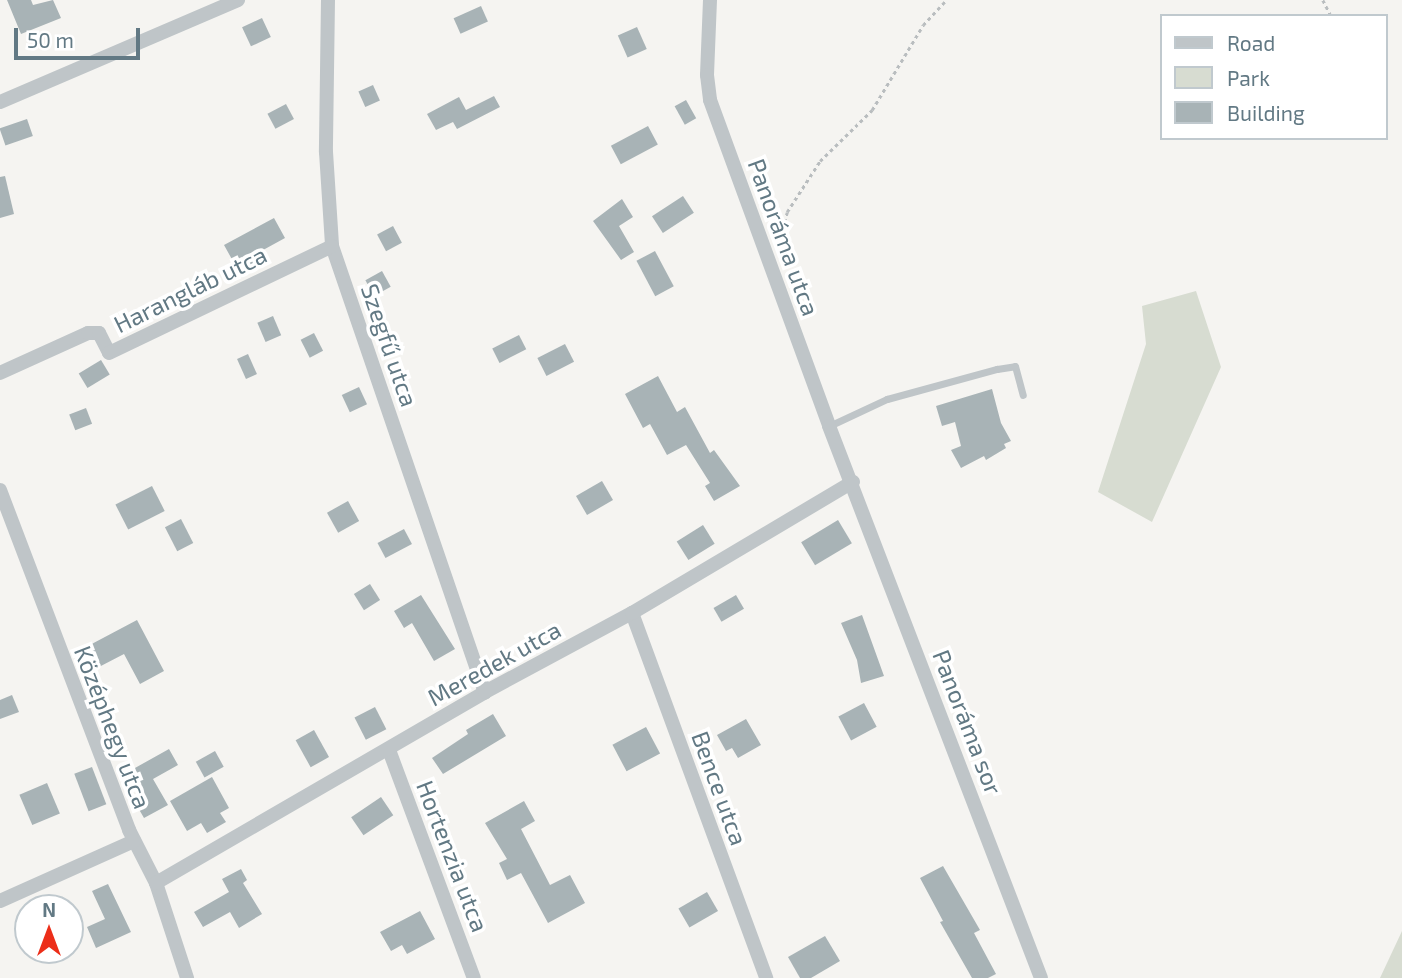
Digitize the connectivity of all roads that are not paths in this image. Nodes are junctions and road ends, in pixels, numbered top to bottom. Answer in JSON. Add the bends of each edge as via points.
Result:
{"nodes":[{"id":1,"x":238,"y":0,"type":"edge"},
{"id":2,"x":328,"y":0,"type":"edge"},
{"id":3,"x":710,"y":0,"type":"edge"},
{"id":4,"x":0,"y":103,"type":"edge"},
{"id":5,"x":332,"y":246,"type":"junction"},
{"id":6,"x":0,"y":373,"type":"edge"},
{"id":7,"x":1023,"y":395,"type":"dead end"},
{"id":8,"x":829,"y":426,"type":"junction"},
{"id":9,"x":853,"y":482,"type":"junction"},
{"id":10,"x":0,"y":490,"type":"edge"},
{"id":11,"x":632,"y":613,"type":"junction"},
{"id":12,"x":485,"y":692,"type":"junction"},
{"id":13,"x":389,"y":750,"type":"junction"},
{"id":14,"x":134,"y":841,"type":"junction"},
{"id":15,"x":156,"y":883,"type":"junction"},
{"id":16,"x":0,"y":901,"type":"edge"},
{"id":17,"x":187,"y":978,"type":"edge"},
{"id":18,"x":474,"y":978,"type":"edge"},
{"id":19,"x":766,"y":978,"type":"edge"},
{"id":20,"x":1041,"y":978,"type":"edge"}],
"edges":[{"from":1,"to":4,"type":"street"},
{"from":2,"to":5,"type":"street","name":"Szegfű utca","via":[[326,152]]},
{"from":3,"to":8,"type":"street","name":"Panoráma utca","via":[[710,100]]},
{"from":5,"to":6,"type":"street","name":"Harangláb utca","via":[[109,353],[99,333],[88,333]]},
{"from":5,"to":12,"type":"street","name":"Szegfű utca"},
{"from":7,"to":8,"type":"lane","via":[[1016,366],[997,369],[887,399]]},
{"from":8,"to":9,"type":"street","name":"Panoráma utca"},
{"from":9,"to":11,"type":"street","name":"Meredek utca"},
{"from":9,"to":20,"type":"street","name":"Panoráma sor"},
{"from":10,"to":14,"type":"street","name":"Középhegy utca"},
{"from":11,"to":12,"type":"street","name":"Meredek utca"},
{"from":11,"to":19,"type":"street","name":"Bence utca"},
{"from":12,"to":13,"type":"street","name":"Meredek utca"},
{"from":13,"to":15,"type":"street","name":"Meredek utca"},
{"from":13,"to":18,"type":"street","name":"Hortenzia utca"},
{"from":14,"to":15,"type":"street","name":"Középhegy utca"},
{"from":14,"to":16,"type":"street"},
{"from":15,"to":17,"type":"street","name":"Középhegy utca"}]}
